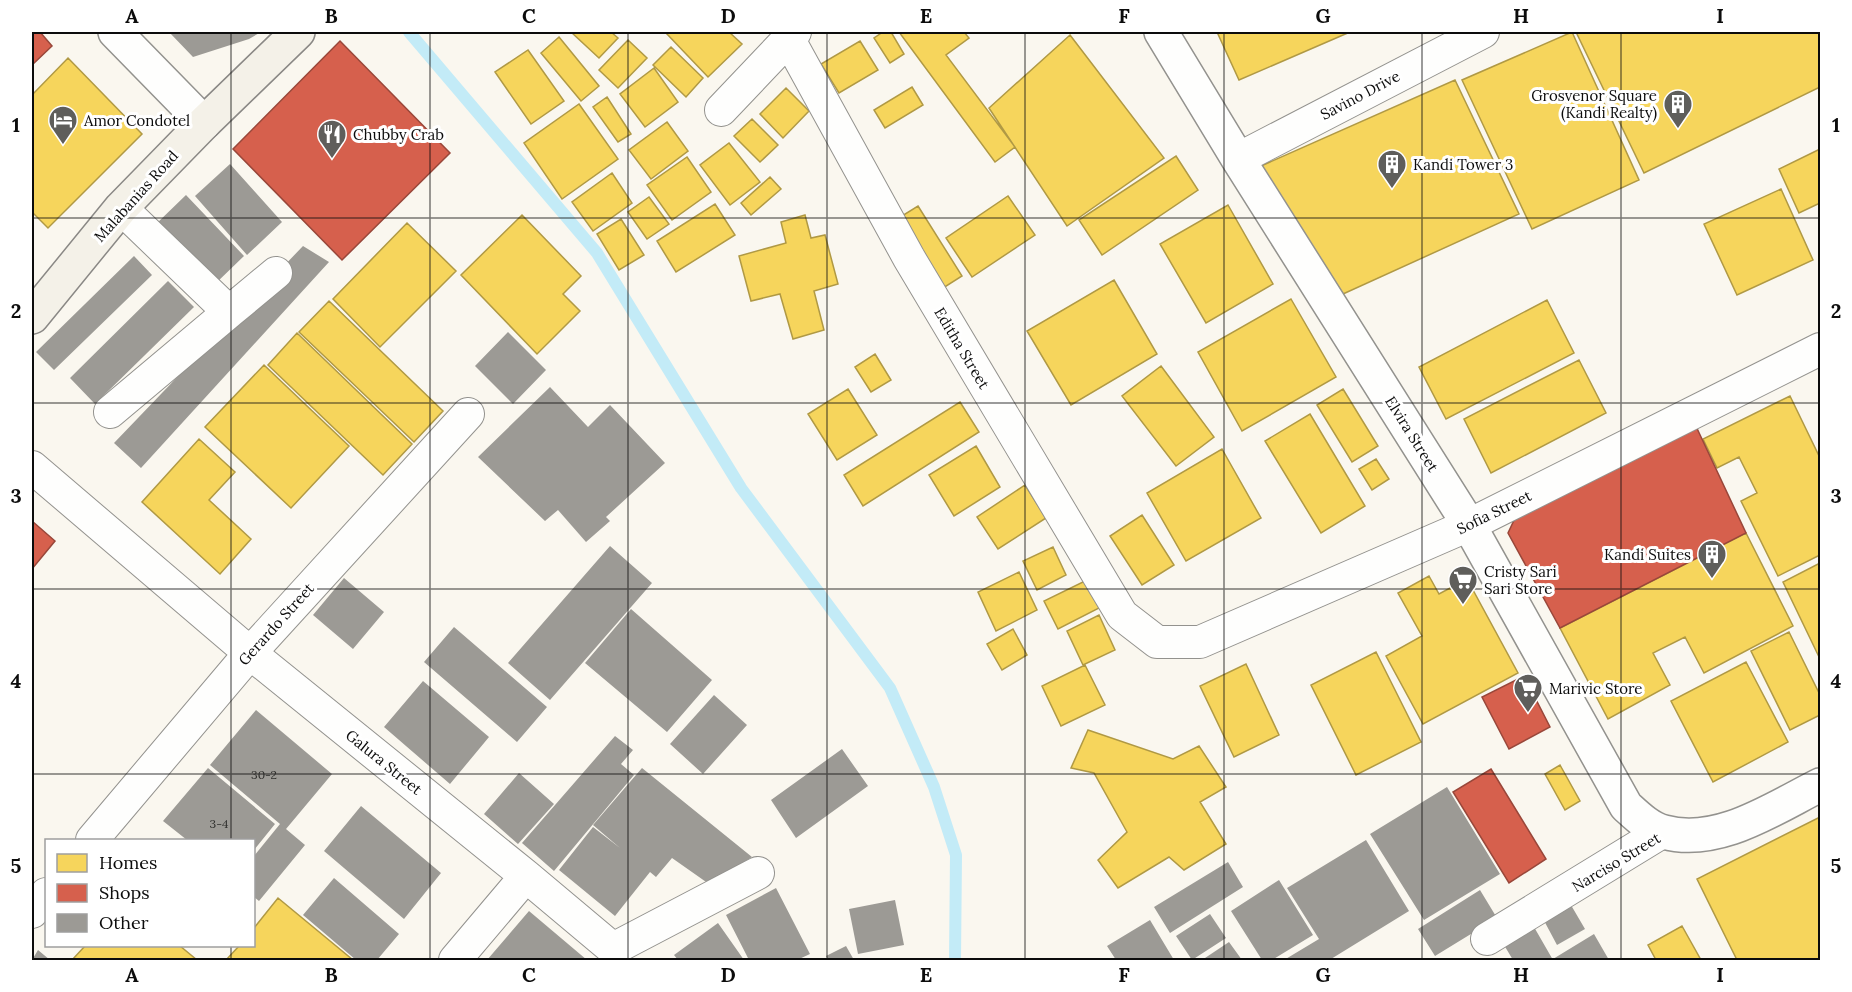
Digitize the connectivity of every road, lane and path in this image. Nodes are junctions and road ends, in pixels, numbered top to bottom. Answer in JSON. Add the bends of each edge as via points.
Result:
{"nodes":[{"id":1,"x":116,"y":32,"type":"edge"},
{"id":2,"x":298,"y":32,"type":"edge"},
{"id":3,"x":1161,"y":32,"type":"edge"},
{"id":4,"x":1483,"y":32,"type":"edge"},
{"id":5,"x":791,"y":35,"type":"edge"},
{"id":6,"x":721,"y":110,"type":"dead end"},
{"id":7,"x":204,"y":123,"type":"junction"},
{"id":8,"x":1238,"y":159,"type":"junction"},
{"id":9,"x":121,"y":208,"type":"junction"},
{"id":10,"x":276,"y":273,"type":"dead end"},
{"id":11,"x":230,"y":312,"type":"junction"},
{"id":12,"x":32,"y":317,"type":"edge"},
{"id":13,"x":1821,"y":349,"type":"edge"},
{"id":14,"x":110,"y":412,"type":"dead end"},
{"id":15,"x":468,"y":414,"type":"dead end"},
{"id":16,"x":32,"y":467,"type":"edge"},
{"id":17,"x":1469,"y":525,"type":"junction"},
{"id":18,"x":1157,"y":642,"type":"joint"},
{"id":19,"x":249,"y":653,"type":"junction"},
{"id":20,"x":1821,"y":785,"type":"edge"},
{"id":21,"x":1662,"y":832,"type":"junction"},
{"id":22,"x":93,"y":839,"type":"edge"},
{"id":23,"x":758,"y":873,"type":"dead end"},
{"id":24,"x":526,"y":876,"type":"junction"},
{"id":25,"x":45,"y":895,"type":"edge"},
{"id":26,"x":32,"y":912,"type":"edge"},
{"id":27,"x":1487,"y":939,"type":"dead end"},
{"id":28,"x":619,"y":955,"type":"edge"},
{"id":29,"x":455,"y":960,"type":"edge"}],
"edges":[{"from":1,"to":7,"type":"street"},
{"from":2,"to":7,"type":"main road","name":"Malabanias Road"},
{"from":3,"to":8,"type":"street","name":"Elvira Street"},
{"from":4,"to":8,"type":"street","name":"Savino Drive"},
{"from":5,"to":6,"type":"street"},
{"from":5,"to":18,"type":"street","name":"Editha Street","via":[[816,92],[909,258],[1122,615]]},
{"from":7,"to":9,"type":"main road","name":"Malabanias Road"},
{"from":8,"to":17,"type":"street","name":"Elvira Street"},
{"from":9,"to":11,"type":"street"},
{"from":9,"to":12,"type":"main road","name":"Malabanias Road"},
{"from":10,"to":11,"type":"street"},
{"from":11,"to":14,"type":"street"},
{"from":13,"to":17,"type":"street","name":"Sofia Street"},
{"from":15,"to":19,"type":"street","name":"Gerardo Street"},
{"from":16,"to":19,"type":"street","name":"Galura Street"},
{"from":17,"to":18,"type":"street","name":"Sofia Street","via":[[1200,642]]},
{"from":17,"to":21,"type":"street","name":"Elvira Street","via":[[1626,806]]},
{"from":19,"to":22,"type":"street","name":"Gerardo Street"},
{"from":19,"to":24,"type":"street","name":"Galura Street"},
{"from":20,"to":21,"type":"street","name":"Narciso Street","via":[[1718,832],[1691,836]]},
{"from":21,"to":27,"type":"street","name":"Narciso Street"},
{"from":23,"to":28,"type":"street","name":"Galura Street"},
{"from":24,"to":28,"type":"street","name":"Galura Street"},
{"from":24,"to":29,"type":"street"},
{"from":25,"to":26,"type":"street"}]}
